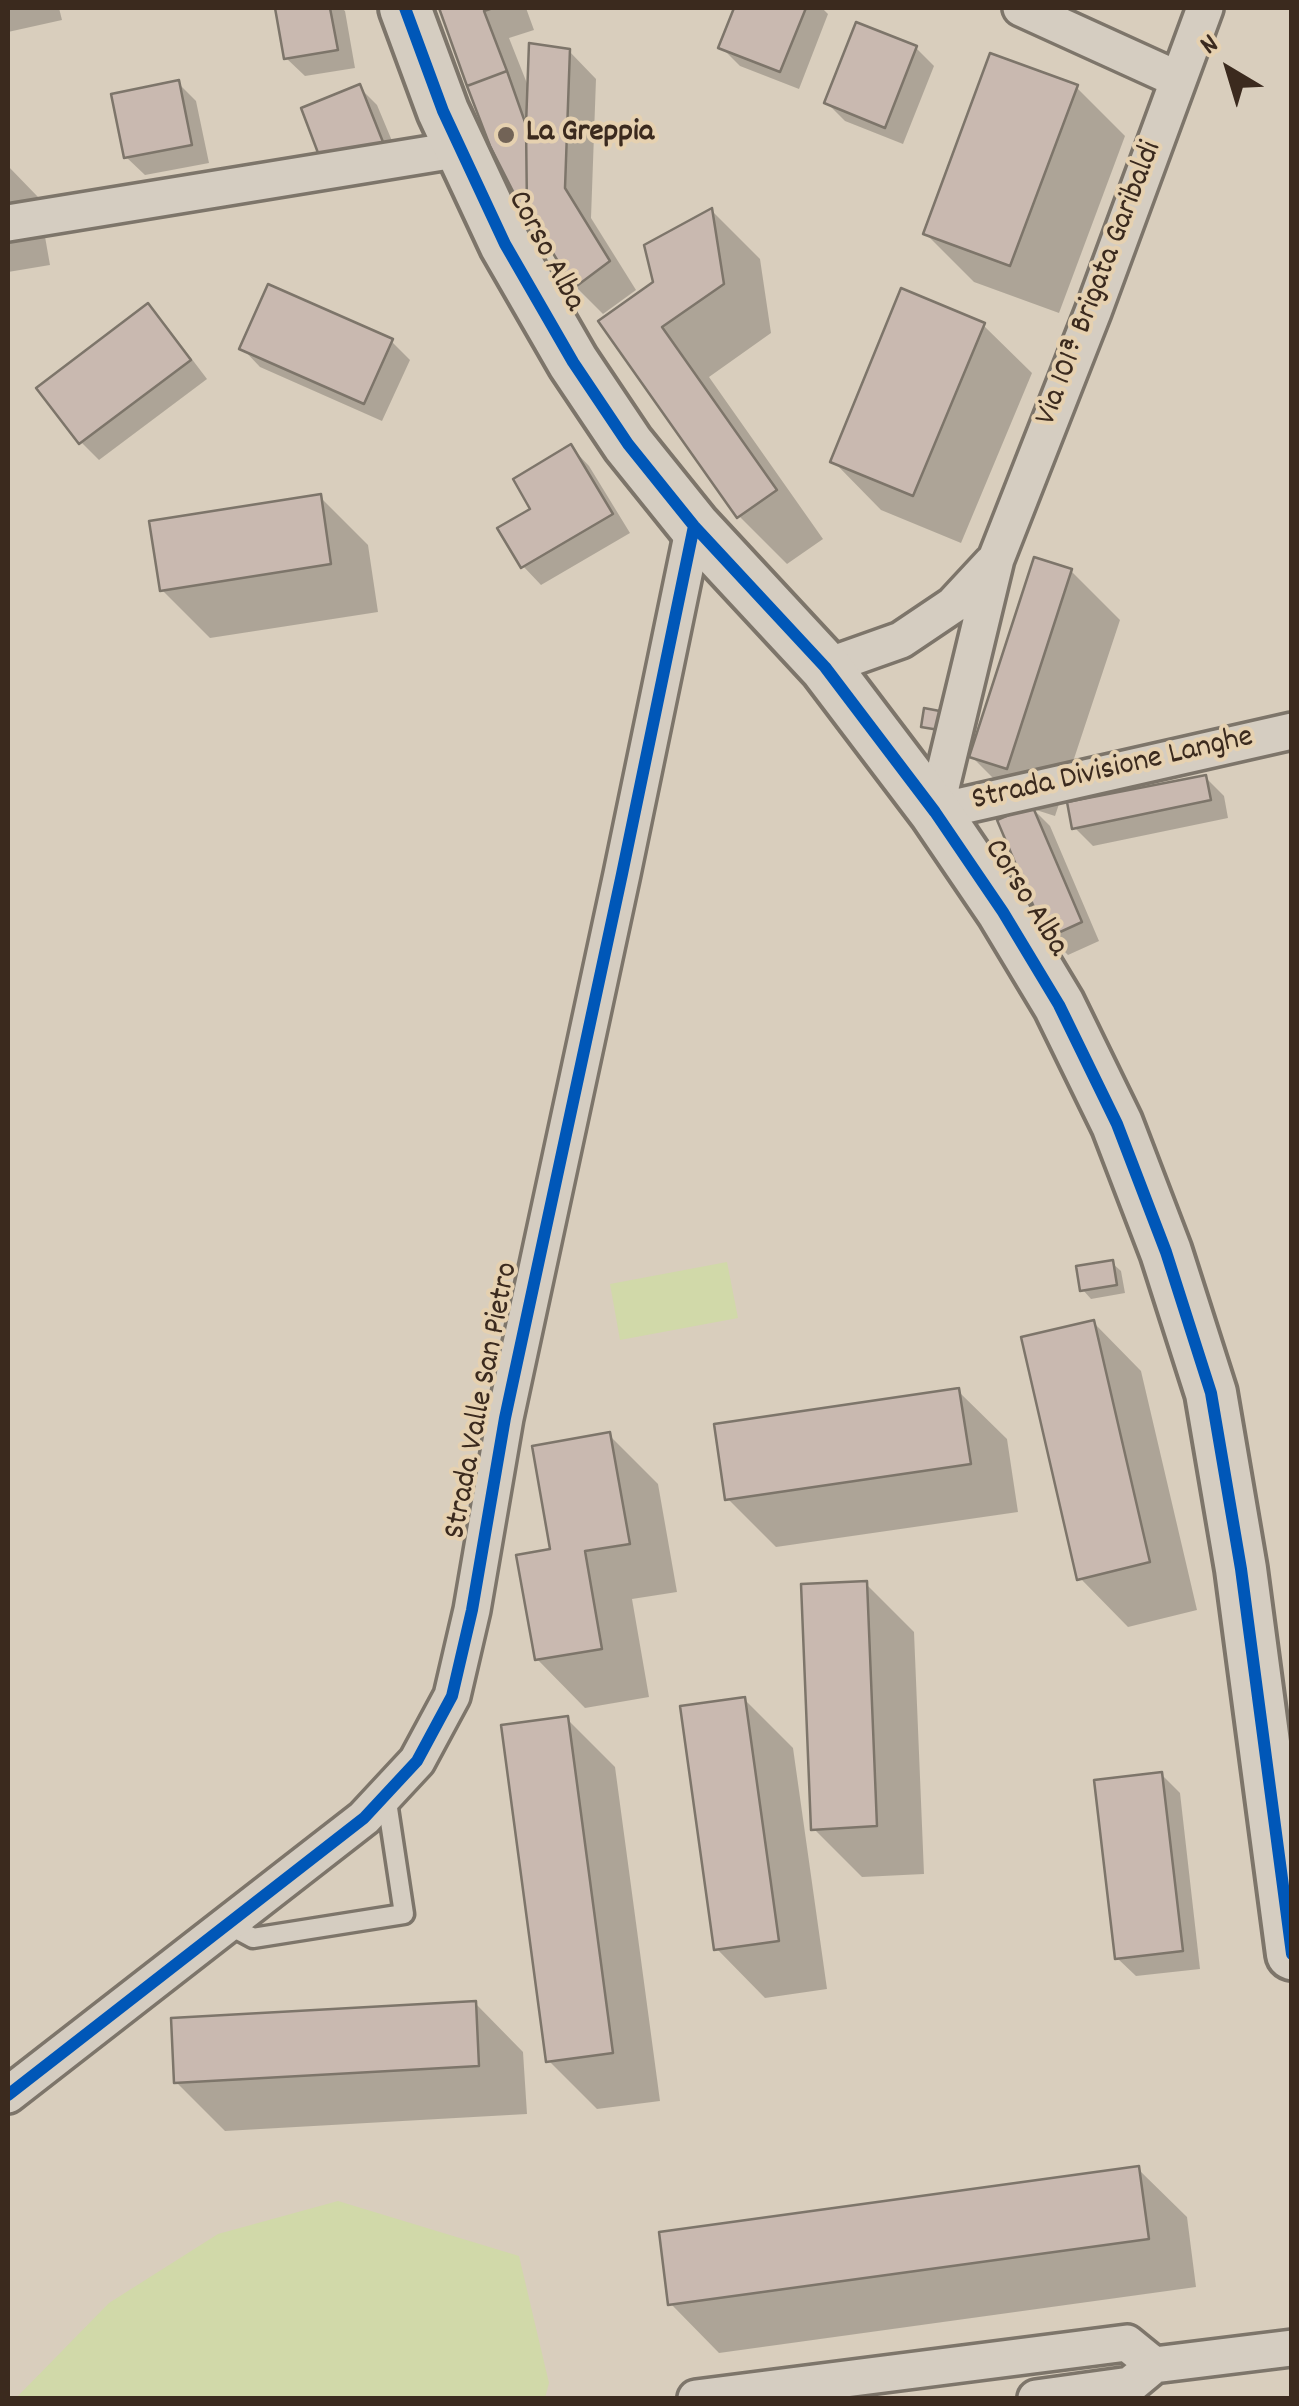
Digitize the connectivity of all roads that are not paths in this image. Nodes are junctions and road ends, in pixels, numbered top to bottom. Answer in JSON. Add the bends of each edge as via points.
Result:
{"nodes":[{"id":1,"x":405,"y":8,"type":"edge"},
{"id":2,"x":1021,"y":8,"type":"edge"},
{"id":3,"x":1204,"y":8,"type":"edge"},
{"id":4,"x":1177,"y":79,"type":"junction"},
{"id":5,"x":462,"y":149,"type":"junction"},
{"id":6,"x":8,"y":224,"type":"edge"},
{"id":7,"x":694,"y":526,"type":"junction"},
{"id":8,"x":996,"y":559,"type":"junction"},
{"id":9,"x":825,"y":667,"type":"junction"},
{"id":10,"x":1292,"y":731,"type":"edge"},
{"id":11,"x":936,"y":812,"type":"junction"},
{"id":12,"x":386,"y":1794,"type":"junction"},
{"id":13,"x":226,"y":1924,"type":"junction"},
{"id":14,"x":1292,"y":1954,"type":"edge"},
{"id":15,"x":16,"y":2083,"type":"edge"},
{"id":16,"x":1292,"y":2348,"type":"edge"},
{"id":17,"x":1154,"y":2365,"type":"junction"},
{"id":18,"x":696,"y":2398,"type":"edge"},
{"id":19,"x":1036,"y":2398,"type":"edge"}],
"edges":[{"from":1,"to":5,"type":"street","name":"Corso Alba"},
{"from":2,"to":4,"type":"street"},
{"from":3,"to":4,"type":"street","name":"Via 101ª Brigata Garibaldi"},
{"from":4,"to":8,"type":"street","name":"Via 101ª Brigata Garibaldi"},
{"from":5,"to":6,"type":"street"},
{"from":5,"to":7,"type":"street","name":"Corso Alba","via":[[505,244],[572,362]]},
{"from":7,"to":9,"type":"street","name":"Corso Alba"},
{"from":7,"to":12,"type":"street","name":"Strada Valle San Pietro","via":[[452,1696],[417,1761]]},
{"from":8,"to":9,"type":"street","name":"Via 101ª Brigata Garibaldi","via":[[954,606],[901,640]]},
{"from":8,"to":11,"type":"street","name":"Via 101ª Brigata Garibaldi"},
{"from":9,"to":11,"type":"street","name":"Corso Alba"},
{"from":10,"to":11,"type":"street","name":"Strada Divisione Langhe"},
{"from":11,"to":14,"type":"street","name":"Corso Alba","via":[[1058,1005],[1117,1124],[1211,1393]]},
{"from":12,"to":13,"type":"street","name":"Strada Valle San Pietro"},
{"from":12,"to":13,"type":"lane","via":[[404,1914],[253,1938]]},
{"from":13,"to":15,"type":"street","name":"Strada Valle San Pietro"},
{"from":16,"to":17,"type":"street"},
{"from":17,"to":18,"type":"street","via":[[1127,2343]]},
{"from":17,"to":19,"type":"street","via":[[1130,2385]]}]}
